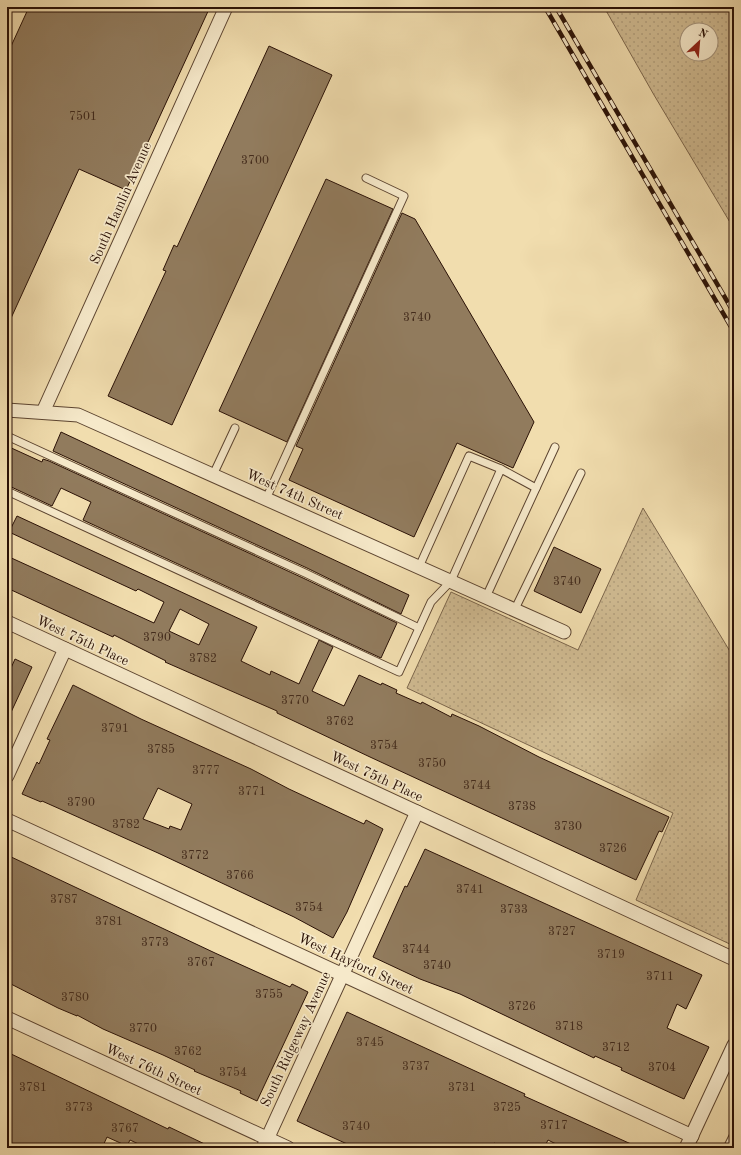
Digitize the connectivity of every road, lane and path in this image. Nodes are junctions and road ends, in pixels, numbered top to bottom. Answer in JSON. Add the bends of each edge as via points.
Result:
{"nodes":[{"id":1,"x":226,"y":7,"type":"edge"},
{"id":2,"x":366,"y":178,"type":"dead end"},
{"id":3,"x":7,"y":410,"type":"edge"},
{"id":4,"x":43,"y":412,"type":"junction"},
{"id":5,"x":235,"y":428,"type":"dead end"},
{"id":6,"x":7,"y":436,"type":"edge"},
{"id":7,"x":555,"y":447,"type":"dead end"},
{"id":8,"x":502,"y":469,"type":"junction"},
{"id":9,"x":581,"y":474,"type":"dead end"},
{"id":10,"x":214,"y":475,"type":"junction"},
{"id":11,"x":536,"y":488,"type":"junction"},
{"id":12,"x":7,"y":491,"type":"edge"},
{"id":13,"x":266,"y":499,"type":"junction"},
{"id":14,"x":419,"y":567,"type":"junction"},
{"id":15,"x":451,"y":581,"type":"junction"},
{"id":16,"x":486,"y":597,"type":"junction"},
{"id":17,"x":514,"y":611,"type":"junction"},
{"id":18,"x":7,"y":622,"type":"edge"},
{"id":19,"x":419,"y":628,"type":"junction"},
{"id":20,"x":564,"y":632,"type":"dead end"},
{"id":21,"x":65,"y":649,"type":"junction"},
{"id":22,"x":7,"y":776,"type":"edge"},
{"id":23,"x":417,"y":812,"type":"junction"},
{"id":24,"x":7,"y":820,"type":"edge"},
{"id":25,"x":734,"y":959,"type":"edge"},
{"id":26,"x":342,"y":974,"type":"junction"},
{"id":27,"x":7,"y":1018,"type":"edge"},
{"id":28,"x":734,"y":1044,"type":"edge"},
{"id":29,"x":734,"y":1134,"type":"edge"},
{"id":30,"x":689,"y":1142,"type":"edge"},
{"id":31,"x":265,"y":1143,"type":"edge"},
{"id":32,"x":288,"y":1148,"type":"edge"},
{"id":33,"x":727,"y":1148,"type":"edge"}],
"edges":[{"from":1,"to":4,"type":"street","name":"South Hamlin Avenue"},
{"from":2,"to":13,"type":"lane","via":[[404,196]]},
{"from":3,"to":4,"type":"street","name":"West 74th Street"},
{"from":4,"to":10,"type":"street","name":"West 74th Street","via":[[78,415]]},
{"from":5,"to":10,"type":"lane"},
{"from":6,"to":19,"type":"lane"},
{"from":7,"to":11,"type":"lane"},
{"from":8,"to":11,"type":"lane"},
{"from":8,"to":14,"type":"lane","via":[[469,456]]},
{"from":8,"to":15,"type":"lane"},
{"from":9,"to":17,"type":"lane"},
{"from":10,"to":13,"type":"street","name":"West 74th Street"},
{"from":11,"to":16,"type":"lane"},
{"from":12,"to":19,"type":"lane","via":[[399,672]]},
{"from":13,"to":14,"type":"street","name":"West 74th Street"},
{"from":14,"to":15,"type":"street","name":"West 74th Street"},
{"from":15,"to":16,"type":"street","name":"West 74th Street"},
{"from":15,"to":19,"type":"lane","via":[[431,602]]},
{"from":16,"to":17,"type":"street","name":"West 74th Street"},
{"from":17,"to":20,"type":"street","name":"West 74th Street"},
{"from":18,"to":21,"type":"street","name":"West 75th Place"},
{"from":21,"to":22,"type":"street"},
{"from":21,"to":23,"type":"street","name":"West 75th Place"},
{"from":23,"to":25,"type":"street","name":"West 75th Place"},
{"from":23,"to":26,"type":"street","name":"South Ridgeway Avenue"},
{"from":24,"to":26,"type":"street","name":"West Hayford Street"},
{"from":26,"to":30,"type":"street","name":"West Hayford Street"},
{"from":26,"to":31,"type":"street","name":"South Ridgeway Avenue"},
{"from":27,"to":31,"type":"street","name":"West 76th Street"},
{"from":28,"to":30,"type":"street"},
{"from":29,"to":33,"type":"lane"},
{"from":31,"to":32,"type":"street","name":"West 76th Street"}]}
